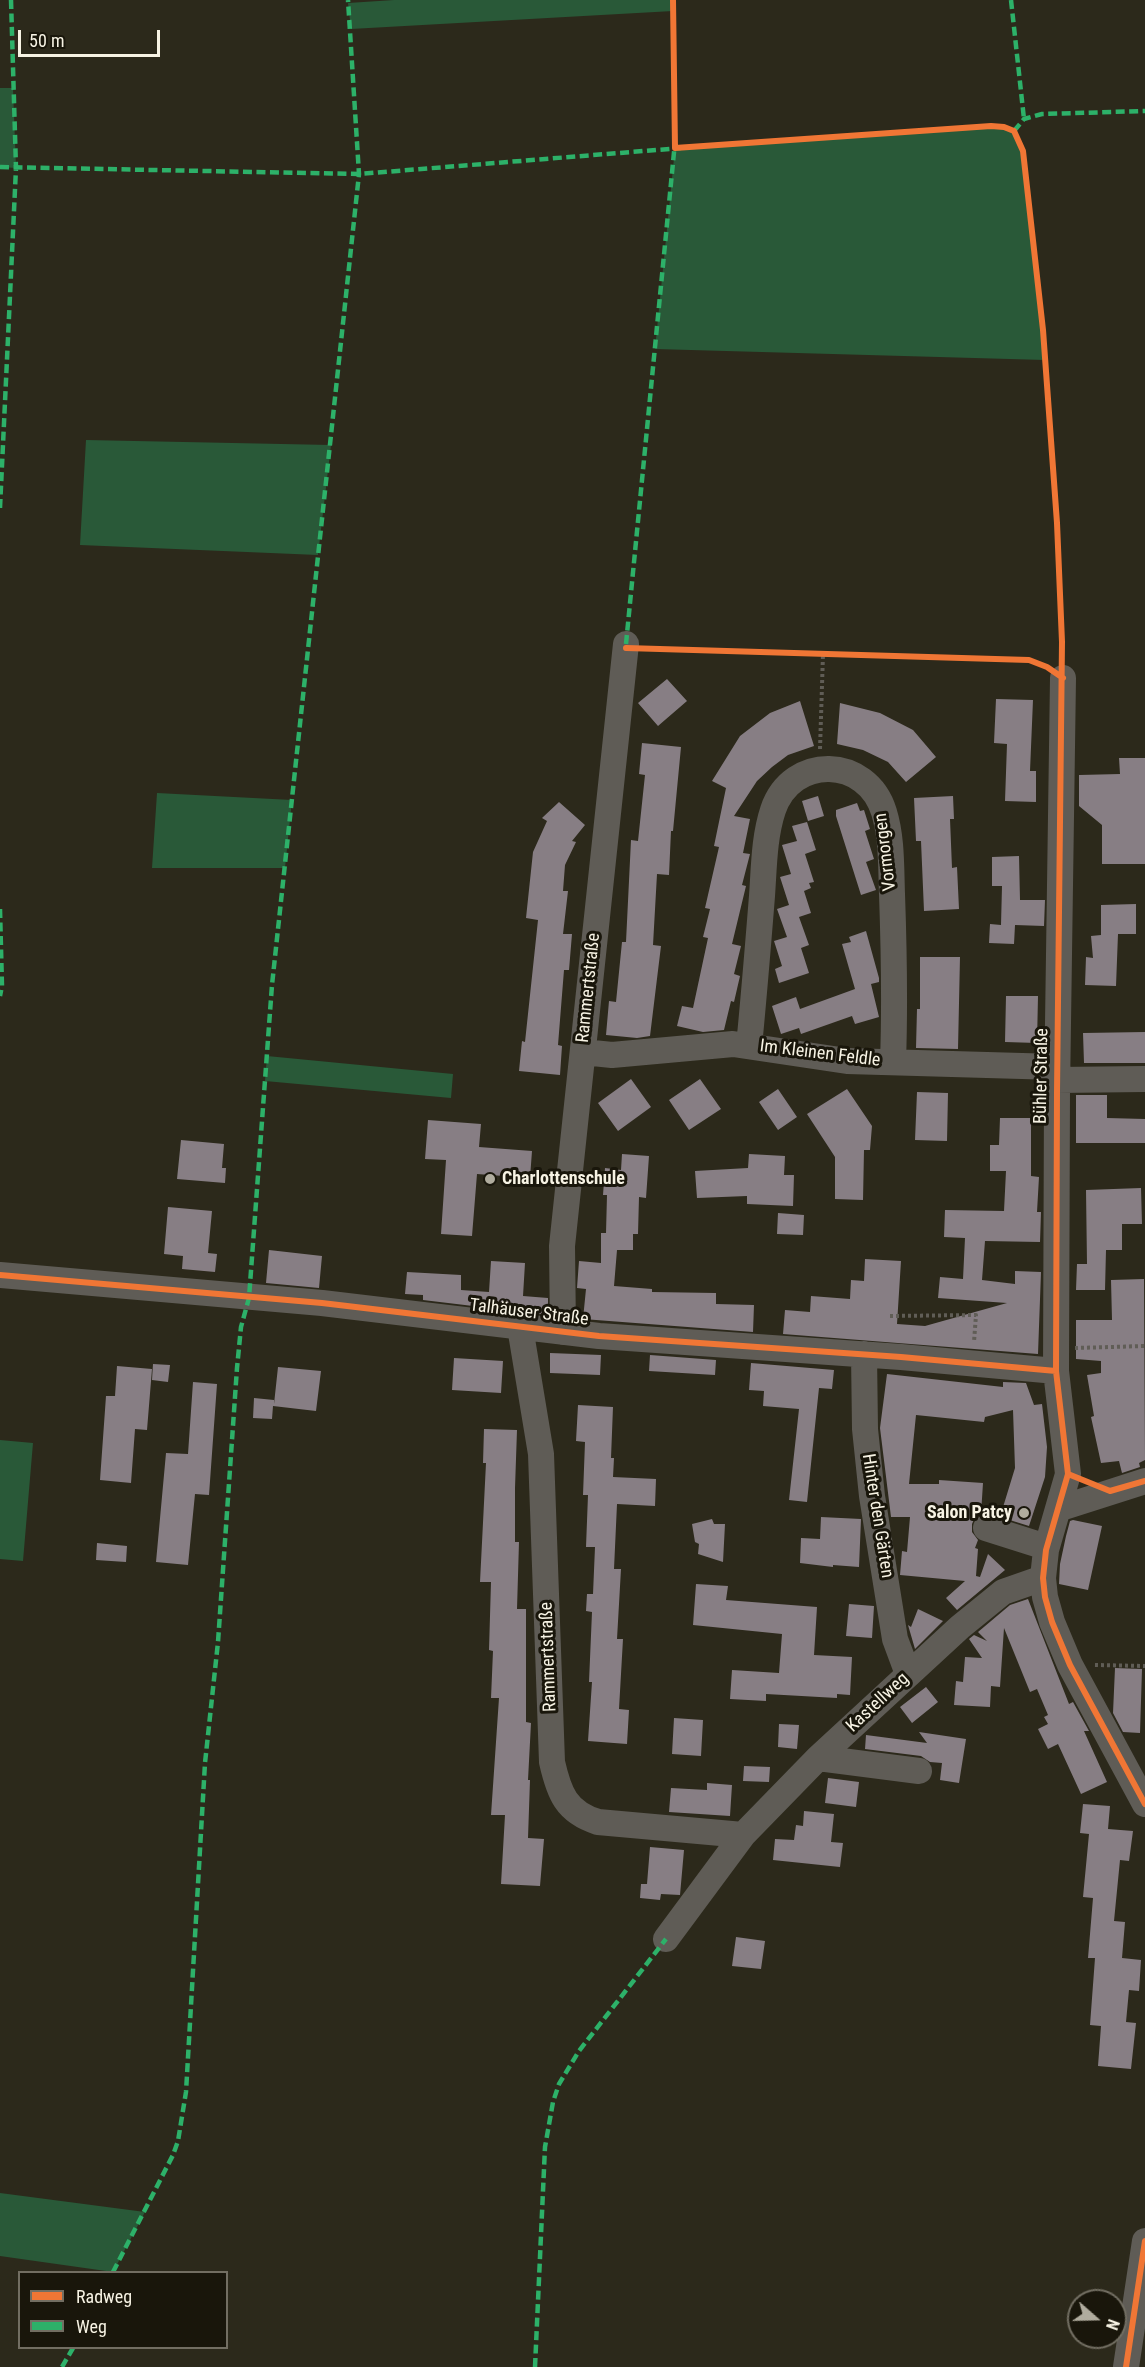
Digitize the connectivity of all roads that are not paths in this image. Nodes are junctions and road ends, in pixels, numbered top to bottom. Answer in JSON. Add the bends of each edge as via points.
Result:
{"nodes":[{"id":1,"x":626,"y":644,"type":"dead end"},
{"id":2,"x":1063,"y":678,"type":"dead end"},
{"id":3,"x":749,"y":1046,"type":"junction"},
{"id":4,"x":583,"y":1052,"type":"junction"},
{"id":5,"x":893,"y":1062,"type":"junction"},
{"id":6,"x":1057,"y":1074,"type":"junction"},
{"id":7,"x":1145,"y":1078,"type":"edge"},
{"id":8,"x":0,"y":1275,"type":"edge"},
{"id":9,"x":520,"y":1327,"type":"junction"},
{"id":10,"x":563,"y":1332,"type":"junction"},
{"id":11,"x":864,"y":1354,"type":"junction"},
{"id":12,"x":1057,"y":1359,"type":"junction"},
{"id":13,"x":1068,"y":1474,"type":"junction"},
{"id":14,"x":1145,"y":1481,"type":"edge"},
{"id":15,"x":1110,"y":1491,"type":"junction"},
{"id":16,"x":1058,"y":1509,"type":"junction"},
{"id":17,"x":986,"y":1528,"type":"dead end"},
{"id":18,"x":1046,"y":1547,"type":"junction"},
{"id":19,"x":1043,"y":1578,"type":"junction"},
{"id":20,"x":909,"y":1674,"type":"junction"},
{"id":21,"x":818,"y":1758,"type":"junction"},
{"id":22,"x":919,"y":1771,"type":"dead end"},
{"id":23,"x":1142,"y":1788,"type":"edge"},
{"id":24,"x":743,"y":1835,"type":"junction"},
{"id":25,"x":666,"y":1938,"type":"dead end"},
{"id":26,"x":1145,"y":2241,"type":"edge"},
{"id":27,"x":1126,"y":2367,"type":"edge"}],
"edges":[{"from":1,"to":4,"type":"street","name":"Rammertstraße"},
{"from":2,"to":6,"type":"street","name":"Bühler Straße"},
{"from":3,"to":4,"type":"street","name":"Im Kleinen Feldle","via":[[714,1045],[612,1055]]},
{"from":3,"to":5,"type":"street","name":"Im Kleinen Feldle","via":[[839,1060]]},
{"from":3,"to":5,"type":"street","name":"Vormorgen","via":[[772,811],[785,788],[796,778],[819,770],[844,770],[866,783],[877,795],[884,812],[893,923]]},
{"from":4,"to":10,"type":"street","name":"Rammertstraße","via":[[562,1246]]},
{"from":5,"to":6,"type":"street","name":"Im Kleinen Feldle"},
{"from":6,"to":7,"type":"street","name":"Im Kleinen Feldle"},
{"from":6,"to":12,"type":"street","name":"Bühler Straße"},
{"from":8,"to":9,"type":"street","name":"Talhäuser Straße","via":[[322,1304]]},
{"from":9,"to":10,"type":"street","name":"Talhäuser Straße"},
{"from":9,"to":24,"type":"street","name":"Rammertstraße","via":[[541,1454],[552,1762],[557,1784],[573,1810],[598,1822]]},
{"from":10,"to":11,"type":"street","name":"Talhäuser Straße"},
{"from":11,"to":12,"type":"street","name":"Talhäuser Straße","via":[[974,1363]]},
{"from":11,"to":20,"type":"street","name":"Hinter den Gärten","via":[[871,1487],[895,1640]]},
{"from":12,"to":13,"type":"street","name":"Bühler Straße"},
{"from":13,"to":15,"type":"street"},
{"from":13,"to":16,"type":"street"},
{"from":14,"to":15,"type":"street"},
{"from":15,"to":16,"type":"street"},
{"from":16,"to":18,"type":"street"},
{"from":17,"to":18,"type":"street"},
{"from":18,"to":19,"type":"street"},
{"from":19,"to":20,"type":"street","name":"Kastellweg","via":[[1004,1592]]},
{"from":19,"to":23,"type":"street","via":[[1052,1622],[1070,1665]]},
{"from":20,"to":21,"type":"street","name":"Kastellweg"},
{"from":21,"to":22,"type":"street"},
{"from":21,"to":24,"type":"street","name":"Kastellweg"},
{"from":24,"to":25,"type":"street","name":"Kastellweg"},
{"from":26,"to":27,"type":"street"}]}
